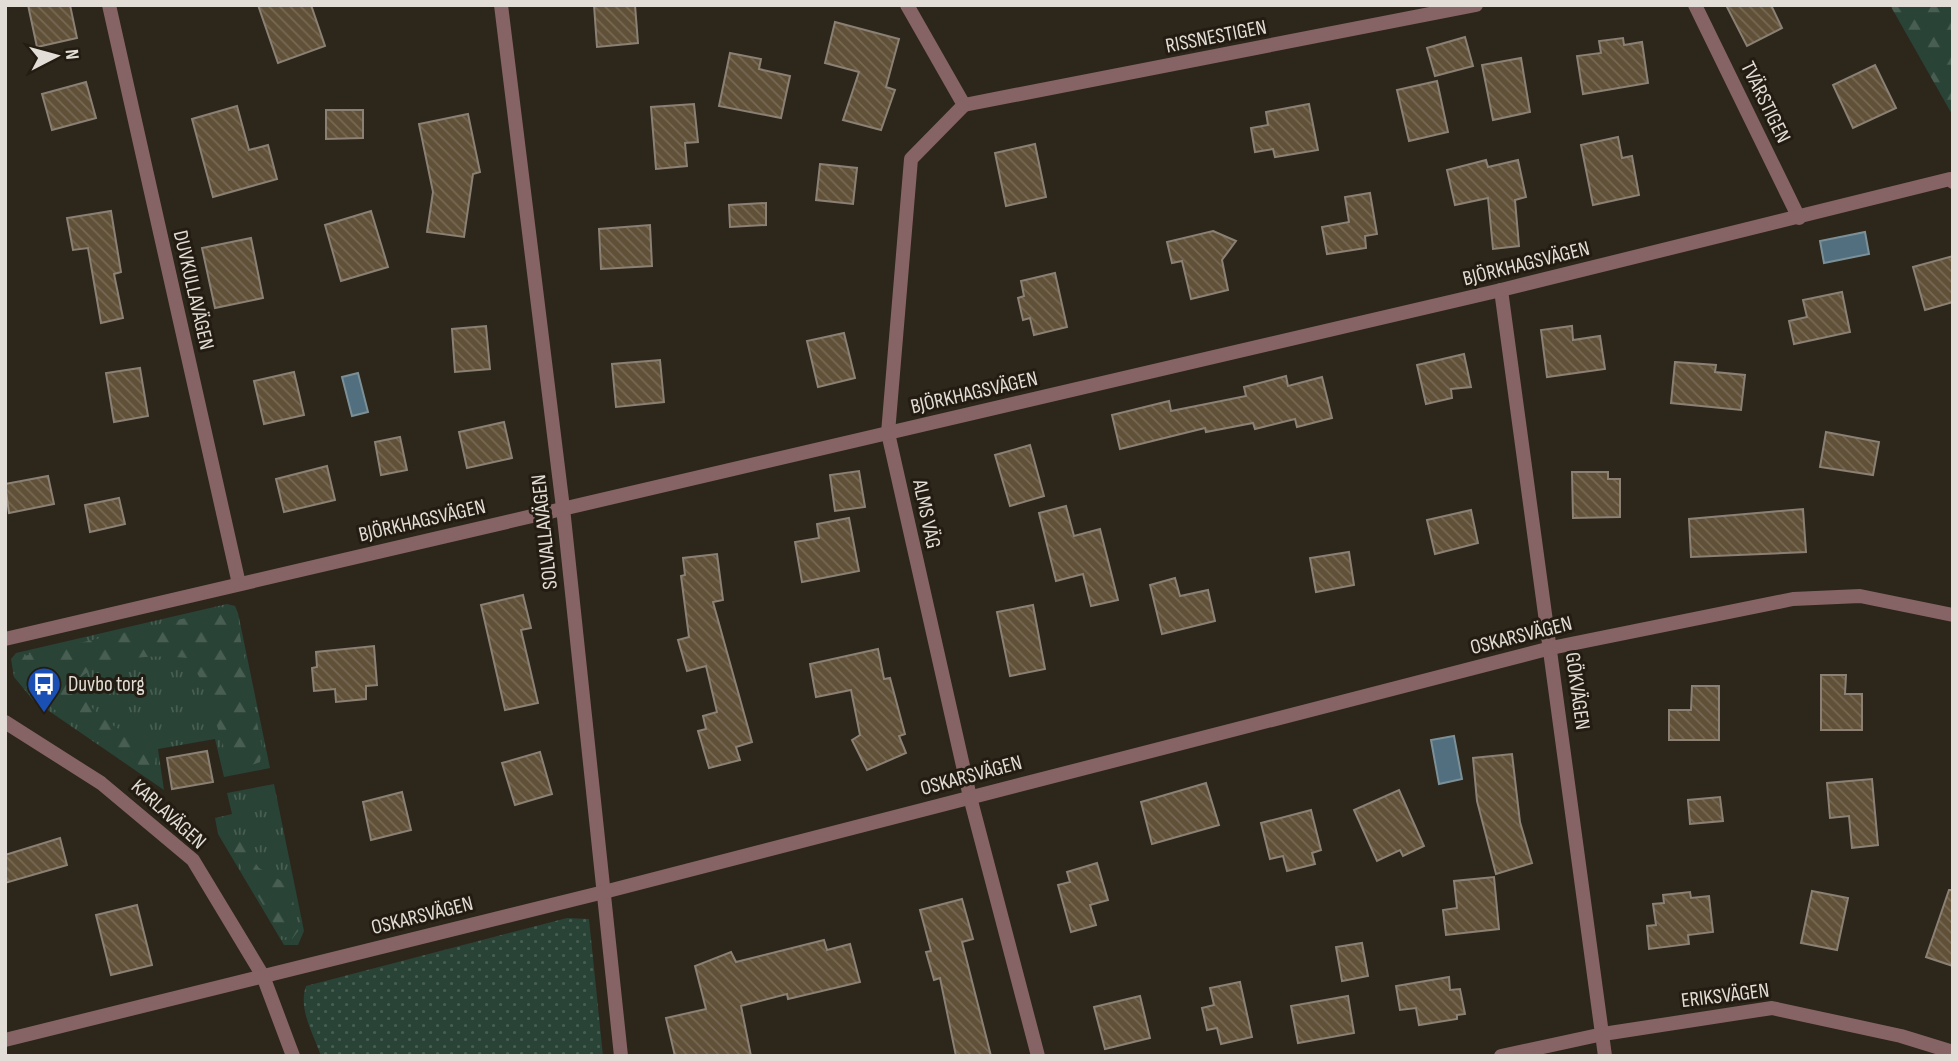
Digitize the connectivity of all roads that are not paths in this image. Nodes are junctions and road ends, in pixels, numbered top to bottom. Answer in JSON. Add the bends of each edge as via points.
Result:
{"nodes":[{"id":1,"x":109,"y":5,"type":"edge"},
{"id":2,"x":501,"y":5,"type":"edge"},
{"id":3,"x":907,"y":5,"type":"edge"},
{"id":4,"x":1476,"y":5,"type":"edge"},
{"id":5,"x":1695,"y":5,"type":"edge"},
{"id":6,"x":964,"y":105,"type":"junction"},
{"id":7,"x":1952,"y":180,"type":"edge"},
{"id":8,"x":1799,"y":218,"type":"junction"},
{"id":9,"x":1501,"y":290,"type":"junction"},
{"id":10,"x":888,"y":433,"type":"junction"},
{"id":11,"x":563,"y":508,"type":"junction"},
{"id":12,"x":239,"y":584,"type":"junction"},
{"id":13,"x":1953,"y":615,"type":"edge"},
{"id":14,"x":5,"y":639,"type":"edge"},
{"id":15,"x":1550,"y":648,"type":"junction"},
{"id":16,"x":5,"y":722,"type":"edge"},
{"id":17,"x":970,"y":797,"type":"junction"},
{"id":18,"x":604,"y":892,"type":"junction"},
{"id":19,"x":263,"y":976,"type":"junction"},
{"id":20,"x":1603,"y":1034,"type":"junction"},
{"id":21,"x":5,"y":1040,"type":"edge"},
{"id":22,"x":1953,"y":1052,"type":"edge"},
{"id":23,"x":293,"y":1056,"type":"edge"},
{"id":24,"x":621,"y":1056,"type":"edge"},
{"id":25,"x":1038,"y":1056,"type":"edge"},
{"id":26,"x":1501,"y":1056,"type":"edge"},
{"id":27,"x":1605,"y":1056,"type":"edge"}],
"edges":[{"from":1,"to":12,"type":"street","name":"DUVKULLAVÄGEN"},
{"from":2,"to":11,"type":"street","name":"SOLVALLAVÄGEN"},
{"from":3,"to":6,"type":"street"},
{"from":4,"to":6,"type":"street","name":"RISSNESTIGEN"},
{"from":5,"to":8,"type":"street","name":"TVÄRSTIGEN"},
{"from":6,"to":10,"type":"street","name":"ALMS VÄG","via":[[911,159]]},
{"from":7,"to":8,"type":"street","name":"BJÖRKHAGSVÄGEN"},
{"from":8,"to":9,"type":"street","name":"BJÖRKHAGSVÄGEN"},
{"from":9,"to":10,"type":"street","name":"BJÖRKHAGSVÄGEN"},
{"from":9,"to":15,"type":"street","name":"GÖKVÄGEN"},
{"from":10,"to":11,"type":"street","name":"BJÖRKHAGSVÄGEN"},
{"from":10,"to":17,"type":"street","name":"ALMS VÄG"},
{"from":11,"to":12,"type":"street","name":"BJÖRKHAGSVÄGEN"},
{"from":11,"to":18,"type":"street","name":"SOLVALLAVÄGEN"},
{"from":12,"to":14,"type":"street","name":"BJÖRKHAGSVÄGEN"},
{"from":13,"to":15,"type":"street","name":"OSKARSVÄGEN","via":[[1860,596],[1793,599]]},
{"from":15,"to":17,"type":"street","name":"OSKARSVÄGEN"},
{"from":15,"to":20,"type":"street","name":"GÖKVÄGEN"},
{"from":16,"to":19,"type":"street","name":"KARLAVÄGEN","via":[[101,783],[193,860]]},
{"from":17,"to":18,"type":"street","name":"OSKARSVÄGEN"},
{"from":17,"to":25,"type":"street","name":"ALMS VÄG"},
{"from":18,"to":19,"type":"street","name":"OSKARSVÄGEN"},
{"from":18,"to":24,"type":"street","name":"SOLVALLAVÄGEN"},
{"from":19,"to":21,"type":"street","name":"OSKARSVÄGEN"},
{"from":19,"to":23,"type":"street","name":"KARLAVÄGEN"},
{"from":20,"to":22,"type":"street","name":"ERIKSVÄGEN","via":[[1772,1008],[1901,1035]]},
{"from":20,"to":26,"type":"street","name":"ERIKSVÄGEN"},
{"from":20,"to":27,"type":"street","name":"GÖKVÄGEN"}]}
